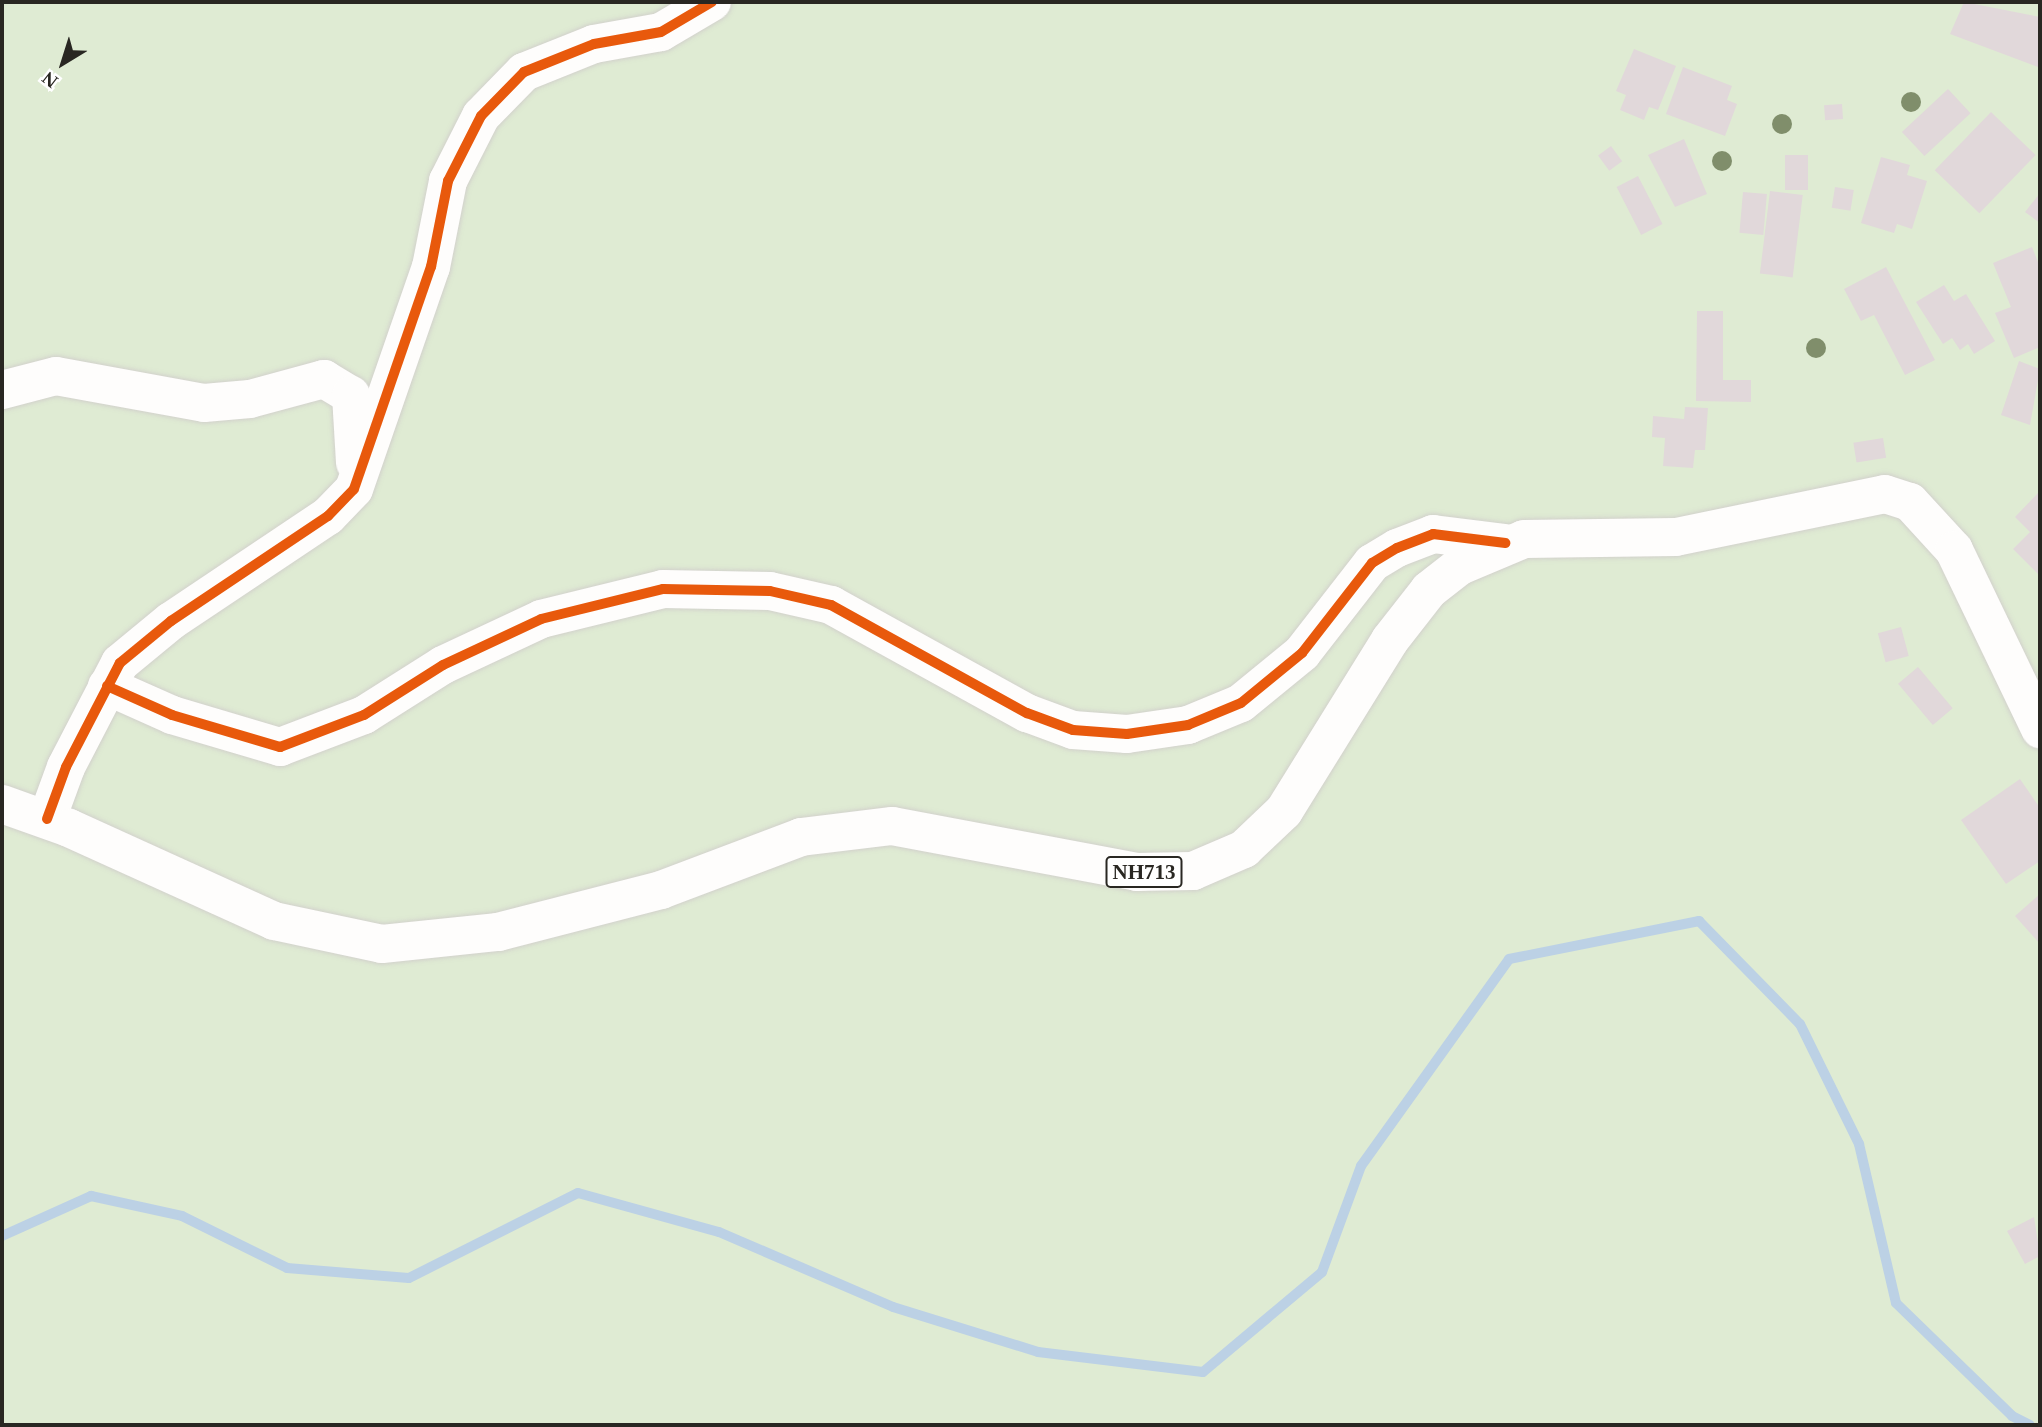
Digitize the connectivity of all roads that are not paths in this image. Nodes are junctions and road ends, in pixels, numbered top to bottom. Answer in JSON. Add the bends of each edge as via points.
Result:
{"nodes":[{"id":1,"x":712,"y":2,"type":"edge"},
{"id":2,"x":2,"y":390,"type":"edge"},
{"id":3,"x":354,"y":489,"type":"junction"},
{"id":4,"x":1505,"y":543,"type":"junction"},
{"id":5,"x":107,"y":686,"type":"junction"},
{"id":6,"x":2040,"y":729,"type":"edge"},
{"id":7,"x":2,"y":804,"type":"edge"},
{"id":8,"x":47,"y":820,"type":"junction"}],
"edges":[{"from":1,"to":3,"type":"main road","via":[[661,32],[594,44],[524,72],[481,116],[449,181],[431,267]]},
{"from":2,"to":3,"type":"main road","via":[[56,376],[204,403],[250,399],[324,379],[339,383],[351,395],[358,423]]},
{"from":3,"to":5,"type":"main road","via":[[278,554],[171,621],[120,663]]},
{"from":4,"to":5,"type":"main road","via":[[1433,534],[1397,548],[1372,563],[1301,653],[1252,695],[1188,725],[1127,734],[1073,730],[1027,713],[831,605],[770,591],[663,589],[541,619],[443,665],[364,715],[280,747],[195,723]]},
{"from":4,"to":6,"type":"main road","number":"NH713","via":[[1676,537],[1785,518],[1866,495],[1910,502],[1954,550]]},
{"from":4,"to":8,"type":"main road","number":"NH713","via":[[1429,590],[1340,714],[1284,811],[1244,849],[1193,871],[1137,872],[892,827],[801,837],[661,890],[498,932],[382,944],[274,921]]},
{"from":5,"to":8,"type":"main road"},
{"from":7,"to":8,"type":"main road","number":"NH713"}]}
